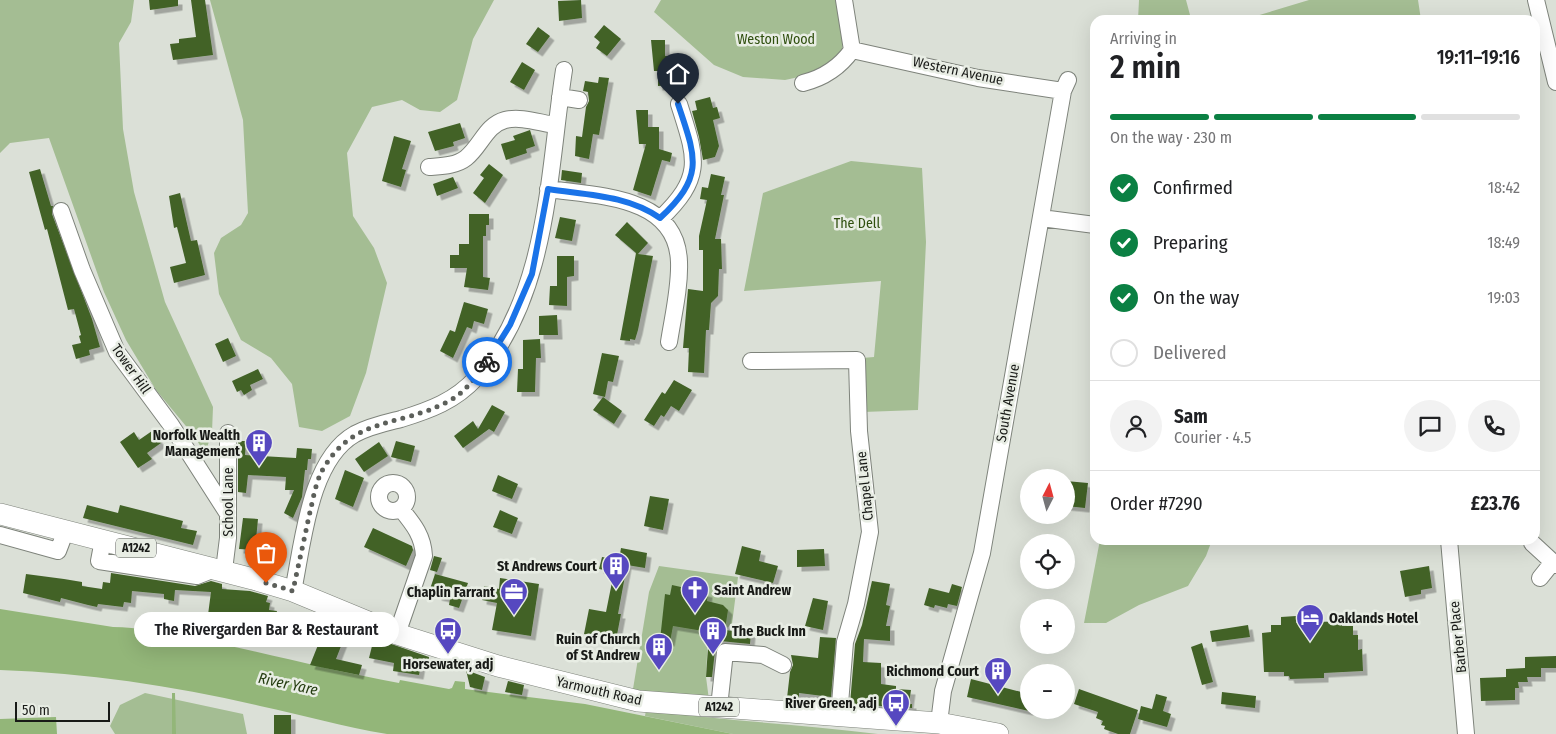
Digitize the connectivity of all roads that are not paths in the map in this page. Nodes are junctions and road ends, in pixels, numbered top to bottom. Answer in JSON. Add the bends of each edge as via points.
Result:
{"nodes":[{"id":1,"x":844,"y":0,"type":"edge"},
{"id":2,"x":1536,"y":0,"type":"edge"},
{"id":3,"x":1540,"y":15,"type":"edge"},
{"id":4,"x":1540,"y":16,"type":"edge"},
{"id":5,"x":852,"y":50,"type":"junction"},
{"id":6,"x":564,"y":70,"type":"dead end"},
{"id":7,"x":1556,"y":82,"type":"edge"},
{"id":8,"x":803,"y":83,"type":"dead end"},
{"id":9,"x":1066,"y":86,"type":"joint"},
{"id":10,"x":560,"y":97,"type":"junction"},
{"id":11,"x":579,"y":100,"type":"dead end"},
{"id":12,"x":678,"y":104,"type":"dead end"},
{"id":13,"x":556,"y":126,"type":"junction"},
{"id":14,"x":429,"y":167,"type":"dead end"},
{"id":15,"x":548,"y":189,"type":"junction"},
{"id":16,"x":61,"y":211,"type":"dead end"},
{"id":17,"x":660,"y":218,"type":"junction"},
{"id":18,"x":1041,"y":218,"type":"junction"},
{"id":19,"x":1090,"y":224,"type":"edge"},
{"id":20,"x":669,"y":342,"type":"dead end"},
{"id":21,"x":751,"y":361,"type":"dead end"},
{"id":22,"x":228,"y":433,"type":"dead end"},
{"id":23,"x":401,"y":509,"type":"dead end"},
{"id":24,"x":0,"y":514,"type":"edge"},
{"id":25,"x":228,"y":514,"type":"junction"},
{"id":26,"x":66,"y":530,"type":"junction"},
{"id":27,"x":0,"y":535,"type":"edge"},
{"id":28,"x":1449,"y":545,"type":"edge"},
{"id":29,"x":1533,"y":545,"type":"edge"},
{"id":30,"x":1554,"y":564,"type":"edge"},
{"id":31,"x":220,"y":569,"type":"junction"},
{"id":32,"x":1540,"y":578,"type":"dead end"},
{"id":33,"x":293,"y":591,"type":"junction"},
{"id":34,"x":397,"y":634,"type":"junction"},
{"id":35,"x":783,"y":665,"type":"dead end"},
{"id":36,"x":720,"y":707,"type":"junction"},
{"id":37,"x":839,"y":716,"type":"junction"},
{"id":38,"x":939,"y":723,"type":"junction"},
{"id":39,"x":998,"y":734,"type":"edge"},
{"id":40,"x":1466,"y":734,"type":"edge"}],
"edges":[{"from":1,"to":5,"type":"street"},
{"from":2,"to":3,"type":"street"},
{"from":4,"to":7,"type":"street"},
{"from":5,"to":8,"type":"street","via":[[841,64]]},
{"from":5,"to":9,"type":"street","name":"Western Avenue","via":[[978,78]]},
{"from":6,"to":10,"type":"street"},
{"from":9,"to":18,"type":"street","name":"South Avenue"},
{"from":10,"to":11,"type":"street"},
{"from":10,"to":13,"type":"street"},
{"from":12,"to":17,"type":"street","via":[[693,153],[694,169],[675,204]]},
{"from":13,"to":14,"type":"street","via":[[518,119],[496,123],[467,158],[445,166]]},
{"from":13,"to":15,"type":"street"},
{"from":15,"to":17,"type":"street","via":[[623,200],[644,207]]},
{"from":15,"to":33,"type":"street","via":[[532,274],[498,345],[476,378],[449,401],[430,410],[374,425],[353,435],[334,452],[316,487]]},
{"from":16,"to":25,"type":"street","name":"Tower Hill","via":[[117,352],[171,424]]},
{"from":17,"to":20,"type":"street","via":[[677,247],[679,260]]},
{"from":18,"to":19,"type":"street"},
{"from":18,"to":38,"type":"street","name":"South Avenue","via":[[982,554],[943,691]]},
{"from":21,"to":37,"type":"street","name":"Chapel Lane","via":[[857,360],[859,431],[870,532],[845,642]]},
{"from":22,"to":25,"type":"street","name":"School Lane"},
{"from":23,"to":34,"type":"street","via":[[418,530],[424,556]]},
{"from":24,"to":26,"type":"main road","name":"Yarmouth Road","number":"A1242"},
{"from":25,"to":31,"type":"street","name":"School Lane","via":[[228,538]]},
{"from":26,"to":27,"type":"street","via":[[58,551]]},
{"from":26,"to":31,"type":"main road","name":"Yarmouth Road","number":"A1242"},
{"from":28,"to":40,"type":"street","name":"Barber Place"},
{"from":29,"to":30,"type":"street"},
{"from":30,"to":32,"type":"street"},
{"from":31,"to":33,"type":"main road","name":"Yarmouth Road","number":"A1242"},
{"from":33,"to":34,"type":"main road","name":"Yarmouth Road","number":"A1242"},
{"from":34,"to":36,"type":"main road","name":"Yarmouth Road","number":"A1242","via":[[498,666],[638,701]]},
{"from":35,"to":36,"type":"street","via":[[762,655],[726,647]]},
{"from":36,"to":37,"type":"main road","name":"Yarmouth Road","number":"A1242"},
{"from":37,"to":38,"type":"main road","name":"Yarmouth Road","number":"A1242"},
{"from":38,"to":39,"type":"main road","name":"Yarmouth Road","number":"A1242"}]}
